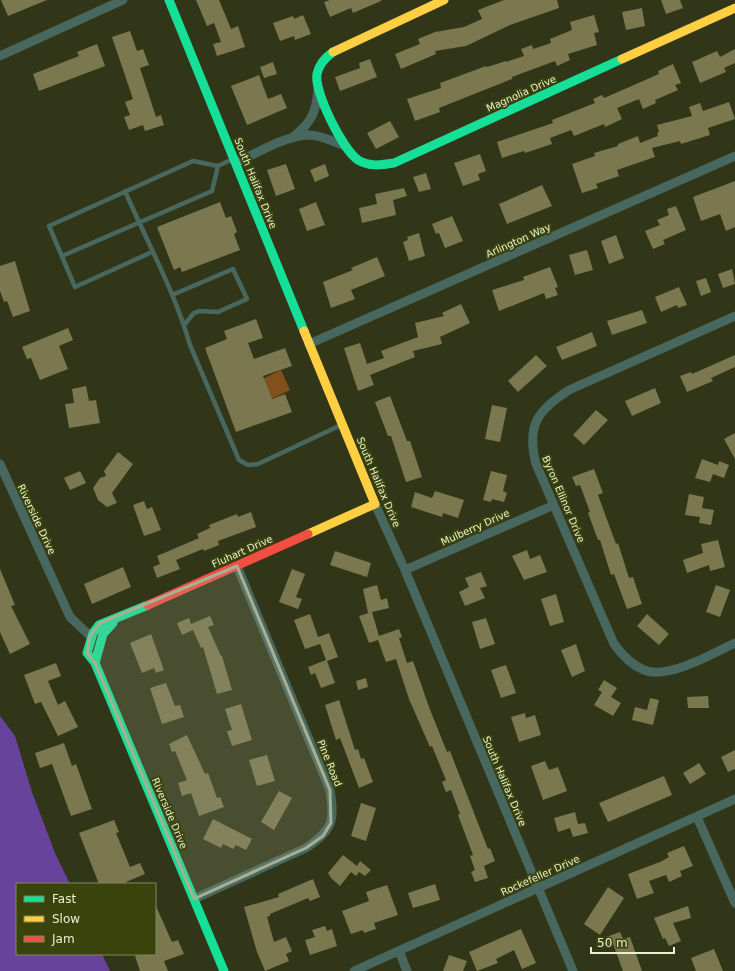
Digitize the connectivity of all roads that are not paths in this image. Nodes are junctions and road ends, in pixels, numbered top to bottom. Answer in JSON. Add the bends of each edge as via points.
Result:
{"nodes":[{"id":1,"x":123,"y":0,"type":"edge"},
{"id":2,"x":169,"y":0,"type":"edge"},
{"id":3,"x":444,"y":0,"type":"edge"},
{"id":4,"x":733,"y":0,"type":"edge"},
{"id":5,"x":735,"y":7,"type":"edge"},
{"id":6,"x":0,"y":56,"type":"edge"},
{"id":7,"x":318,"y":88,"type":"junction"},
{"id":8,"x":292,"y":138,"type":"junction"},
{"id":9,"x":345,"y":146,"type":"junction"},
{"id":10,"x":735,"y":156,"type":"edge"},
{"id":11,"x":235,"y":160,"type":"junction"},
{"id":12,"x":218,"y":166,"type":"junction"},
{"id":13,"x":125,"y":191,"type":"junction"},
{"id":14,"x":139,"y":223,"type":"junction"},
{"id":15,"x":152,"y":252,"type":"junction"},
{"id":16,"x":62,"y":256,"type":"junction"},
{"id":17,"x":172,"y":295,"type":"junction"},
{"id":18,"x":735,"y":316,"type":"edge"},
{"id":19,"x":184,"y":325,"type":"junction"},
{"id":20,"x":309,"y":344,"type":"junction"},
{"id":21,"x":342,"y":424,"type":"junction"},
{"id":22,"x":0,"y":464,"type":"edge"},
{"id":23,"x":375,"y":504,"type":"junction"},
{"id":24,"x":554,"y":505,"type":"junction"},
{"id":25,"x":237,"y":566,"type":"junction"},
{"id":26,"x":405,"y":570,"type":"junction"},
{"id":27,"x":118,"y":618,"type":"junction"},
{"id":28,"x":90,"y":636,"type":"junction"},
{"id":29,"x":735,"y":643,"type":"edge"},
{"id":30,"x":95,"y":664,"type":"junction"},
{"id":31,"x":735,"y":799,"type":"edge"},
{"id":32,"x":696,"y":817,"type":"junction"},
{"id":33,"x":538,"y":887,"type":"junction"},
{"id":34,"x":194,"y":899,"type":"junction"},
{"id":35,"x":735,"y":903,"type":"edge"},
{"id":36,"x":399,"y":951,"type":"junction"},
{"id":37,"x":224,"y":971,"type":"edge"},
{"id":38,"x":354,"y":971,"type":"edge"},
{"id":39,"x":407,"y":971,"type":"edge"},
{"id":40,"x":573,"y":971,"type":"edge"}],
"edges":[{"from":1,"to":6,"type":"street"},
{"from":2,"to":11,"type":"street","name":"South Halifax Drive"},
{"from":3,"to":7,"type":"street","via":[[337,48],[320,66],[317,76]]},
{"from":4,"to":5,"type":"street"},
{"from":5,"to":9,"type":"street","name":"Magnolia Drive","via":[[394,163],[371,166],[354,158]]},
{"from":7,"to":8,"type":"street","via":[[317,105],[312,117],[305,128]]},
{"from":7,"to":9,"type":"street","name":"Magnolia Drive"},
{"from":8,"to":9,"type":"street","via":[[310,135]]},
{"from":8,"to":11,"type":"street"},
{"from":10,"to":20,"type":"street","name":"Arlington Way"},
{"from":11,"to":12,"type":"lane"},
{"from":11,"to":20,"type":"street","name":"South Halifax Drive"},
{"from":12,"to":13,"type":"lane","via":[[193,161]]},
{"from":12,"to":14,"type":"lane","via":[[212,191]]},
{"from":13,"to":14,"type":"lane"},
{"from":13,"to":16,"type":"lane","via":[[49,226]]},
{"from":14,"to":15,"type":"lane"},
{"from":14,"to":16,"type":"lane"},
{"from":15,"to":16,"type":"lane","via":[[75,287]]},
{"from":15,"to":17,"type":"lane"},
{"from":17,"to":19,"type":"lane"},
{"from":17,"to":19,"type":"lane","via":[[233,269],[247,299],[218,312],[200,310]]},
{"from":18,"to":24,"type":"street","name":"Byron Ellinor Drive","via":[[569,390],[550,402],[540,413],[534,426],[533,452]]},
{"from":19,"to":21,"type":"lane","via":[[239,460],[248,465],[258,464]]},
{"from":20,"to":21,"type":"street","name":"South Halifax Drive"},
{"from":21,"to":23,"type":"street","name":"South Halifax Drive"},
{"from":22,"to":28,"type":"street","name":"Riverside Drive","via":[[70,617]]},
{"from":23,"to":25,"type":"street","name":"Fluhart Drive"},
{"from":23,"to":26,"type":"street","name":"South Halifax Drive"},
{"from":24,"to":26,"type":"street","name":"Mulberry Drive"},
{"from":24,"to":29,"type":"street","name":"Byron Ellinor Drive","via":[[614,644],[633,664],[645,671],[670,670]]},
{"from":25,"to":27,"type":"street","name":"Fluhart Drive"},
{"from":25,"to":34,"type":"street","name":"Pine Road","via":[[330,790],[333,808],[331,823],[323,836],[306,848]]},
{"from":26,"to":33,"type":"street","name":"South Halifax Drive"},
{"from":27,"to":28,"type":"street","name":"Fluhart Drive","via":[[100,623]]},
{"from":27,"to":30,"type":"street","name":"Fluhart Drive","via":[[103,634]]},
{"from":28,"to":30,"type":"street","name":"Riverside Drive","via":[[87,654]]},
{"from":30,"to":34,"type":"street","name":"Riverside Drive"},
{"from":31,"to":32,"type":"street","name":"Rockefeller Drive"},
{"from":32,"to":33,"type":"street","name":"Rockefeller Drive"},
{"from":32,"to":35,"type":"street"},
{"from":33,"to":36,"type":"street","name":"Rockefeller Drive"},
{"from":33,"to":40,"type":"street","name":"South Halifax Drive"},
{"from":34,"to":37,"type":"street","name":"Riverside Drive"},
{"from":36,"to":38,"type":"street","name":"Rockefeller Drive"},
{"from":36,"to":39,"type":"street"}]}
